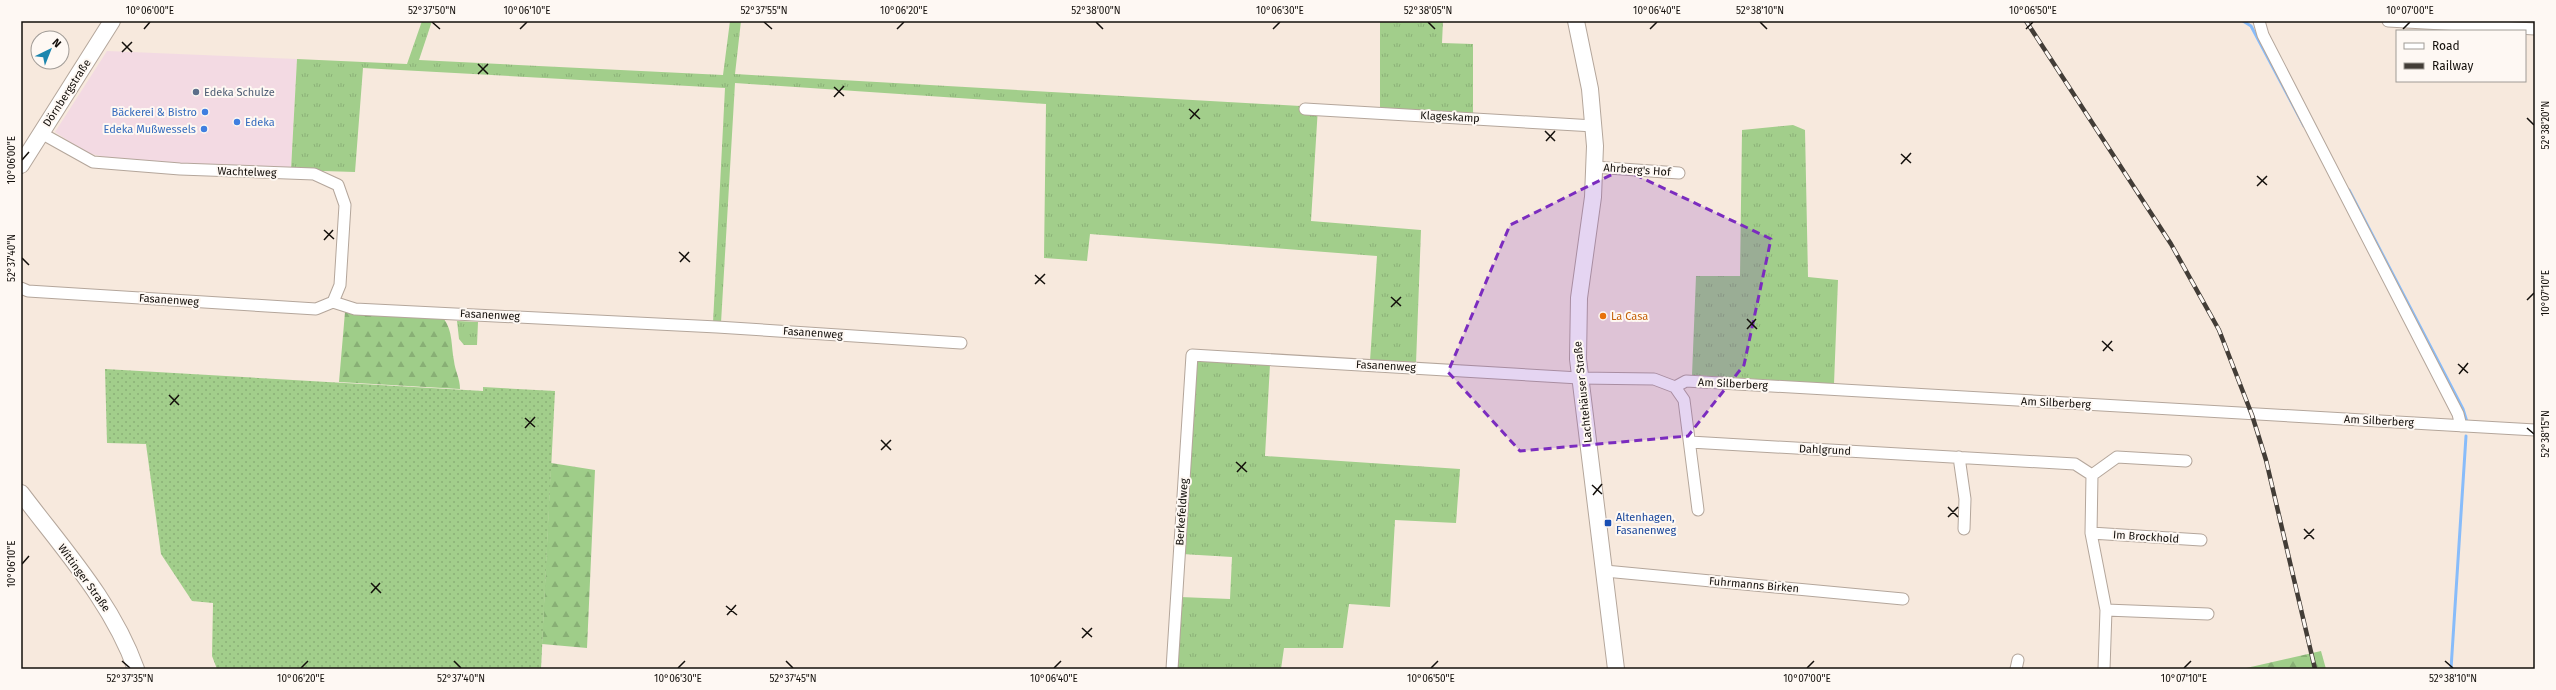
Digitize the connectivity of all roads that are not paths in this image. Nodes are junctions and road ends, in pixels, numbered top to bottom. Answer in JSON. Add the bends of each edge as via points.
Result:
{"nodes":[{"id":1,"x":112,"y":21,"type":"edge"},
{"id":2,"x":1576,"y":21,"type":"edge"},
{"id":3,"x":2259,"y":21,"type":"edge"},
{"id":4,"x":2388,"y":21,"type":"edge"},
{"id":5,"x":2535,"y":29,"type":"edge"},
{"id":6,"x":1305,"y":109,"type":"dead end"},
{"id":7,"x":1594,"y":126,"type":"junction"},
{"id":8,"x":41,"y":133,"type":"junction"},
{"id":9,"x":21,"y":165,"type":"edge"},
{"id":10,"x":1594,"y":167,"type":"junction"},
{"id":11,"x":1679,"y":173,"type":"dead end"},
{"id":12,"x":21,"y":288,"type":"edge"},
{"id":13,"x":333,"y":302,"type":"junction"},
{"id":14,"x":961,"y":343,"type":"dead end"},
{"id":15,"x":1192,"y":355,"type":"joint"},
{"id":16,"x":1579,"y":378,"type":"junction"},
{"id":17,"x":1675,"y":387,"type":"junction"},
{"id":18,"x":2461,"y":426,"type":"junction"},
{"id":19,"x":2535,"y":430,"type":"edge"},
{"id":20,"x":1690,"y":442,"type":"junction"},
{"id":21,"x":1959,"y":457,"type":"junction"},
{"id":22,"x":2186,"y":461,"type":"dead end"},
{"id":23,"x":2092,"y":475,"type":"junction"},
{"id":24,"x":21,"y":493,"type":"edge"},
{"id":25,"x":1698,"y":510,"type":"dead end"},
{"id":26,"x":1964,"y":529,"type":"dead end"},
{"id":27,"x":2091,"y":533,"type":"junction"},
{"id":28,"x":2201,"y":540,"type":"dead end"},
{"id":29,"x":1605,"y":571,"type":"junction"},
{"id":30,"x":1903,"y":599,"type":"dead end"},
{"id":31,"x":2106,"y":610,"type":"junction"},
{"id":32,"x":2208,"y":614,"type":"dead end"},
{"id":33,"x":136,"y":669,"type":"edge"},
{"id":34,"x":1172,"y":669,"type":"edge"},
{"id":35,"x":1616,"y":669,"type":"edge"},
{"id":36,"x":2104,"y":669,"type":"edge"}],
"edges":[{"from":1,"to":8,"type":"street","name":"Dörnbergstraße"},
{"from":2,"to":7,"type":"street","name":"Lachtehäuser Straße","via":[[1590,89]]},
{"from":3,"to":18,"type":"street","via":[[2263,34],[2458,414]]},
{"from":4,"to":5,"type":"street"},
{"from":6,"to":7,"type":"street","name":"Klageskamp"},
{"from":7,"to":10,"type":"street","name":"Lachtehäuser Straße"},
{"from":8,"to":9,"type":"street","name":"Dörnbergstraße"},
{"from":8,"to":13,"type":"street","name":"Wachtelweg","via":[[93,162],[180,169],[314,174],[338,185],[345,205],[340,285]]},
{"from":10,"to":11,"type":"street","name":"Ahrberg's Hof"},
{"from":10,"to":16,"type":"street","name":"Lachtehäuser Straße","via":[[1593,197],[1579,298]]},
{"from":12,"to":13,"type":"street","name":"Fasanenweg","via":[[28,291],[316,309]]},
{"from":13,"to":14,"type":"street","name":"Fasanenweg","via":[[355,309],[717,327]]},
{"from":15,"to":16,"type":"street","name":"Fasanenweg"},
{"from":15,"to":34,"type":"street","name":"Berkefeldweg"},
{"from":16,"to":17,"type":"street","via":[[1654,380]]},
{"from":16,"to":29,"type":"street","name":"Lachtehäuser Straße"},
{"from":17,"to":18,"type":"street","name":"Am Silberberg","via":[[1686,381]]},
{"from":17,"to":20,"type":"street","via":[[1684,400]]},
{"from":18,"to":19,"type":"street","name":"Am Silberberg"},
{"from":20,"to":21,"type":"street","name":"Dahlgrund"},
{"from":20,"to":25,"type":"street"},
{"from":21,"to":23,"type":"street","name":"Dahlgrund","via":[[2075,464]]},
{"from":21,"to":26,"type":"street","via":[[1965,499]]},
{"from":22,"to":23,"type":"street","via":[[2117,458]]},
{"from":23,"to":27,"type":"street"},
{"from":24,"to":33,"type":"street","name":"Wittinger Straße","via":[[92,586],[113,618]]},
{"from":27,"to":28,"type":"street","name":"Im Brockhold"},
{"from":27,"to":31,"type":"street"},
{"from":29,"to":30,"type":"street","name":"Fuhrmanns Birken"},
{"from":29,"to":35,"type":"street","name":"Lachtehäuser Straße"},
{"from":31,"to":32,"type":"street"},
{"from":31,"to":36,"type":"street"}]}
